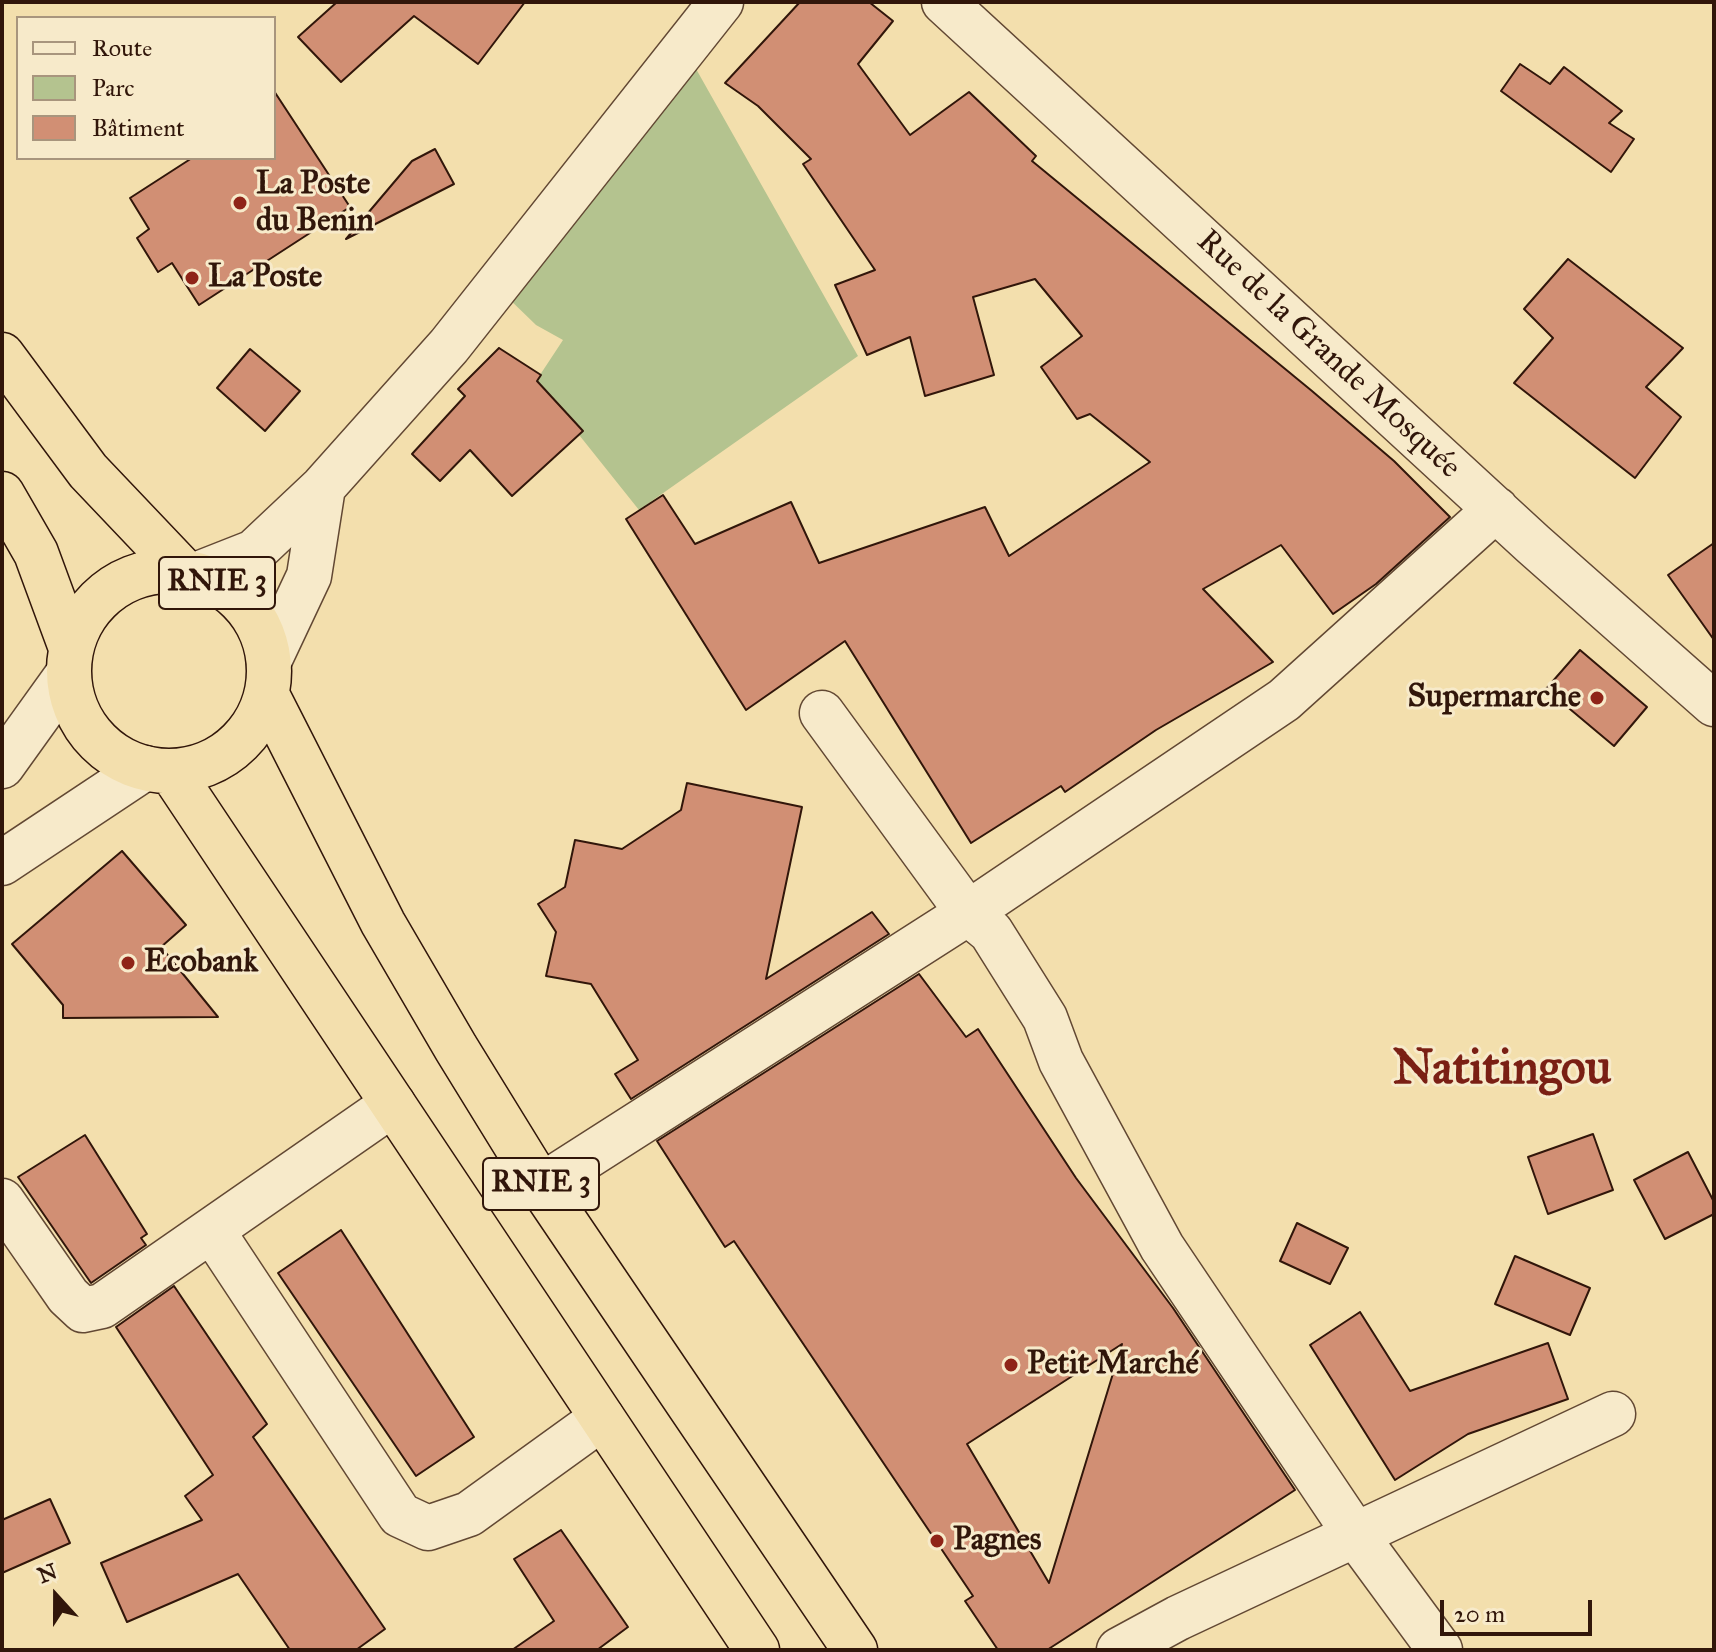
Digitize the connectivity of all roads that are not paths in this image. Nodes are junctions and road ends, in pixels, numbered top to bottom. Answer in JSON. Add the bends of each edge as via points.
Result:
{"nodes":[{"id":1,"x":721,"y":2,"type":"edge"},
{"id":2,"x":944,"y":2,"type":"edge"},
{"id":3,"x":2,"y":355,"type":"edge"},
{"id":4,"x":323,"y":487,"type":"junction"},
{"id":5,"x":2,"y":494,"type":"edge"},
{"id":6,"x":1496,"y":509,"type":"junction"},
{"id":7,"x":189,"y":574,"type":"junction"},
{"id":8,"x":69,"y":661,"type":"junction"},
{"id":9,"x":268,"y":678,"type":"junction"},
{"id":10,"x":1714,"y":704,"type":"edge"},
{"id":11,"x":822,"y":713,"type":"dead end"},
{"id":12,"x":2,"y":766,"type":"edge"},
{"id":13,"x":158,"y":770,"type":"junction"},
{"id":14,"x":2,"y":863,"type":"edge"},
{"id":15,"x":968,"y":913,"type":"junction"},
{"id":16,"x":393,"y":1104,"type":"junction"},
{"id":17,"x":541,"y":1186,"type":"junction"},
{"id":18,"x":2,"y":1201,"type":"edge"},
{"id":19,"x":213,"y":1232,"type":"junction"},
{"id":20,"x":1613,"y":1414,"type":"dead end"},
{"id":21,"x":602,"y":1418,"type":"junction"},
{"id":22,"x":1357,"y":1537,"type":"junction"},
{"id":23,"x":757,"y":1650,"type":"edge"},
{"id":24,"x":855,"y":1650,"type":"edge"},
{"id":25,"x":1119,"y":1650,"type":"edge"},
{"id":26,"x":1440,"y":1650,"type":"edge"}],
"edges":[{"from":1,"to":4,"type":"street","via":[[449,346]]},
{"from":2,"to":6,"type":"street","name":"Rue de la Grande Mosquée"},
{"from":3,"to":7,"type":"highway","number":"RNIE 3","via":[[88,471]]},
{"from":4,"to":7,"type":"street","via":[[254,552]]},
{"from":4,"to":9,"type":"street","via":[[309,576]]},
{"from":5,"to":8,"type":"highway","via":[[36,553]]},
{"from":6,"to":10,"type":"street","name":"Rue de la Grande Mosquée"},
{"from":6,"to":15,"type":"street","via":[[1284,700]]},
{"from":7,"to":8,"type":"highway","number":"RNIE 3","via":[[155,572],[126,580],[100,597],[82,620]]},
{"from":7,"to":9,"type":"highway","number":"RNIE 3","via":[[216,582],[242,602],[260,630]]},
{"from":8,"to":12,"type":"street"},
{"from":8,"to":13,"type":"highway","via":[[72,699],[99,744],[120,759]]},
{"from":9,"to":13,"type":"highway","via":[[257,719],[242,740],[197,767]]},
{"from":9,"to":17,"type":"highway","number":"RNIE 3","via":[[383,923]]},
{"from":11,"to":15,"type":"street"},
{"from":13,"to":14,"type":"street"},
{"from":13,"to":16,"type":"highway","number":"RNIE 3"},
{"from":15,"to":17,"type":"street"},
{"from":15,"to":22,"type":"street","via":[[991,932],[1045,1018],[1061,1061],[1162,1247]]},
{"from":16,"to":19,"type":"street"},
{"from":16,"to":21,"type":"highway","number":"RNIE 3"},
{"from":17,"to":24,"type":"highway","number":"RNIE 3"},
{"from":18,"to":19,"type":"street","via":[[83,1310],[102,1306]]},
{"from":19,"to":21,"type":"street","via":[[400,1515],[428,1528],[469,1514]]},
{"from":20,"to":22,"type":"street"},
{"from":21,"to":23,"type":"highway","number":"RNIE 3"},
{"from":22,"to":25,"type":"street"},
{"from":22,"to":26,"type":"street"}]}
